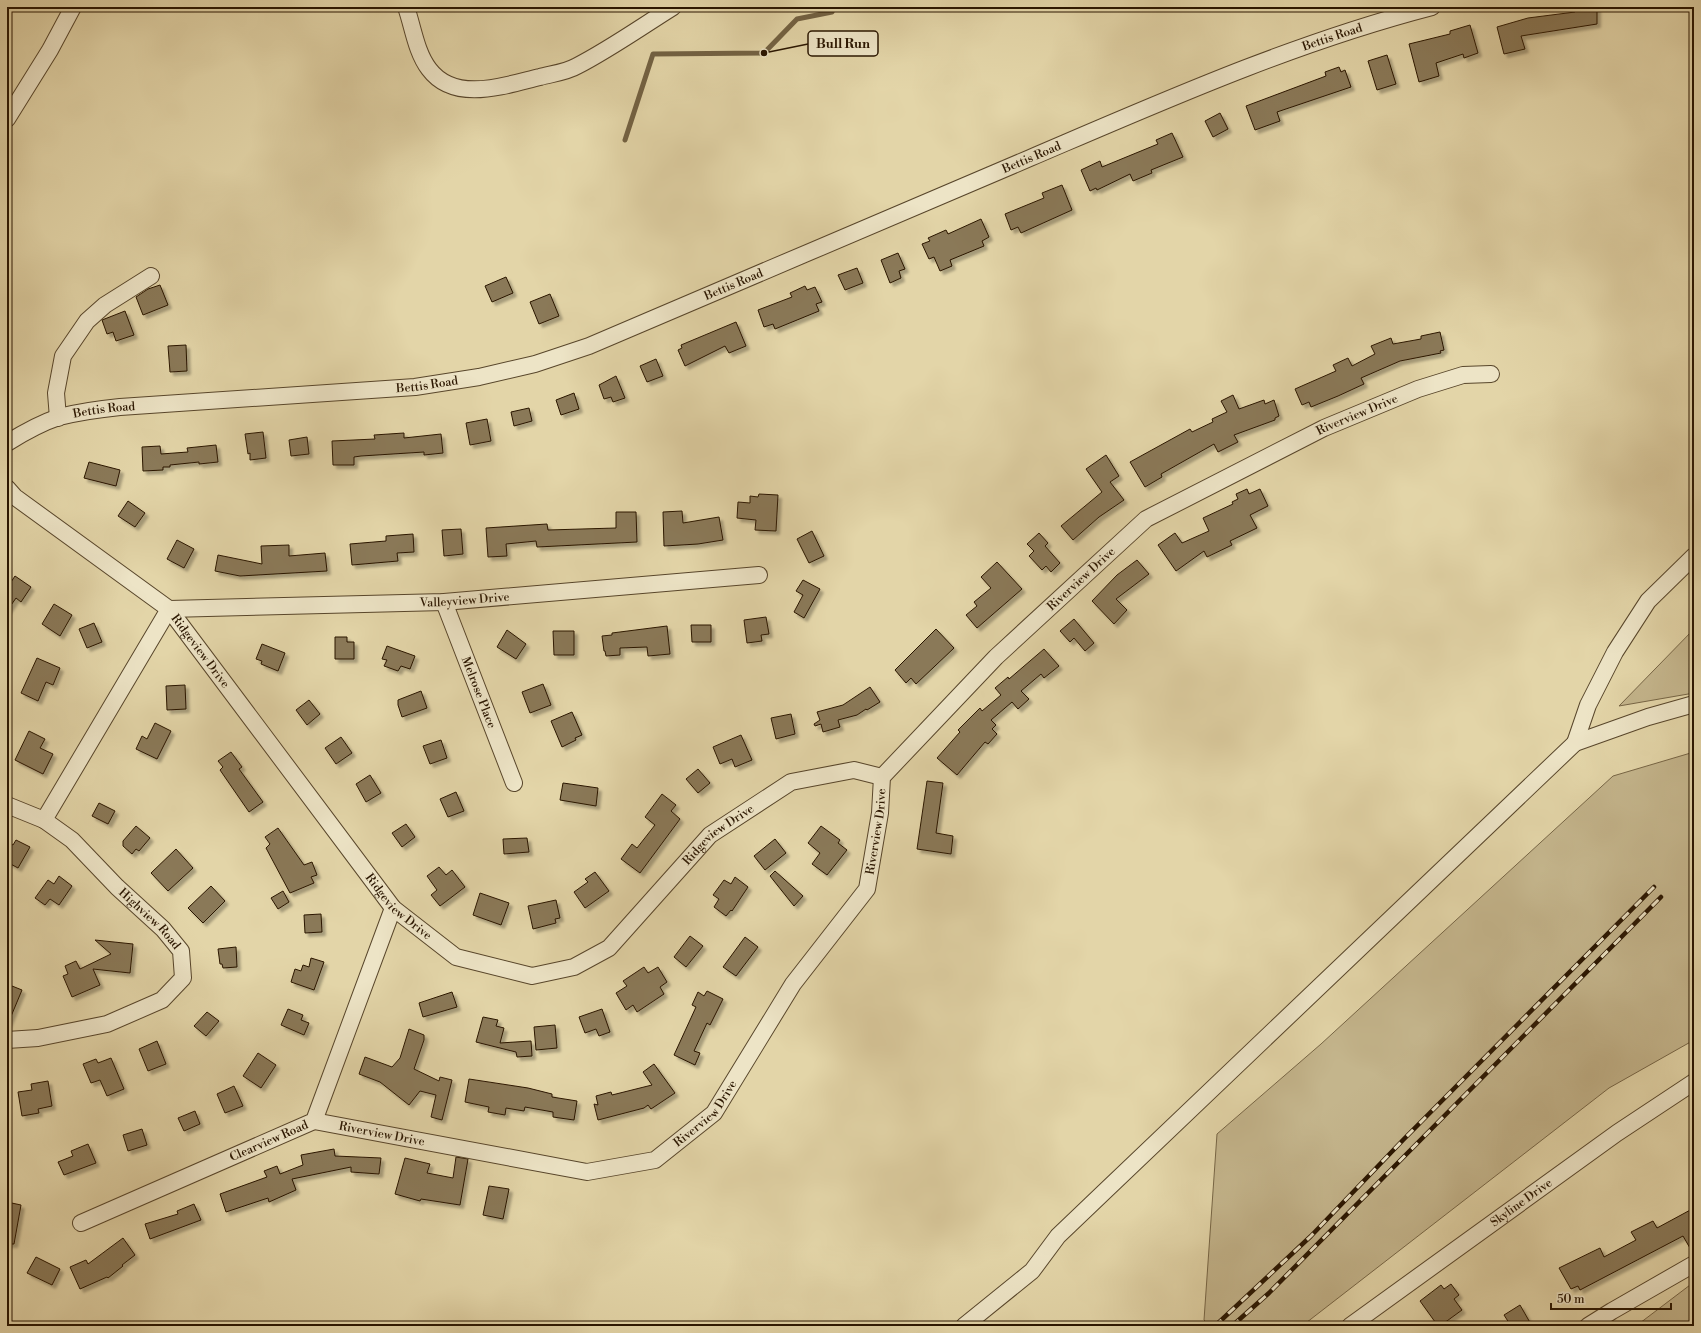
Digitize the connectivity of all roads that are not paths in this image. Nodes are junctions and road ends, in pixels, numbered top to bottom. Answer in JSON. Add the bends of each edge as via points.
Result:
{"nodes":[{"id":1,"x":73,"y":7,"type":"edge"},
{"id":2,"x":406,"y":7,"type":"edge"},
{"id":3,"x":673,"y":7,"type":"edge"},
{"id":4,"x":1432,"y":7,"type":"edge"},
{"id":5,"x":7,"y":119,"type":"edge"},
{"id":6,"x":151,"y":276,"type":"dead end"},
{"id":7,"x":1491,"y":374,"type":"dead end"},
{"id":8,"x":58,"y":418,"type":"junction"},
{"id":9,"x":7,"y":443,"type":"edge"},
{"id":10,"x":7,"y":488,"type":"edge"},
{"id":11,"x":1694,"y":556,"type":"edge"},
{"id":12,"x":759,"y":575,"type":"dead end"},
{"id":13,"x":444,"y":602,"type":"junction"},
{"id":14,"x":169,"y":609,"type":"junction"},
{"id":15,"x":1694,"y":704,"type":"edge"},
{"id":16,"x":1575,"y":743,"type":"junction"},
{"id":17,"x":882,"y":777,"type":"junction"},
{"id":18,"x":514,"y":783,"type":"dead end"},
{"id":19,"x":7,"y":805,"type":"edge"},
{"id":20,"x":44,"y":820,"type":"junction"},
{"id":21,"x":393,"y":908,"type":"junction"},
{"id":22,"x":7,"y":1040,"type":"edge"},
{"id":23,"x":1694,"y":1082,"type":"edge"},
{"id":24,"x":314,"y":1121,"type":"junction"},
{"id":25,"x":81,"y":1223,"type":"dead end"},
{"id":26,"x":1694,"y":1264,"type":"edge"},
{"id":27,"x":1612,"y":1311,"type":"junction"},
{"id":28,"x":964,"y":1326,"type":"edge"},
{"id":29,"x":1350,"y":1326,"type":"edge"},
{"id":30,"x":1588,"y":1326,"type":"edge"},
{"id":31,"x":1605,"y":1326,"type":"edge"}],
"edges":[{"from":1,"to":5,"type":"street","via":[[50,50]]},
{"from":2,"to":3,"type":"street","via":[[422,57],[429,70],[453,87],[468,90],[500,87],[576,67]]},
{"from":4,"to":8,"type":"street","name":"Bettis Road","via":[[1392,17],[1314,43],[1219,79],[589,346],[535,364],[479,377],[415,387],[120,406]]},
{"from":6,"to":8,"type":"street","via":[[105,305],[87,322],[63,356],[56,393]]},
{"from":7,"to":17,"type":"street","name":"Riverview Drive","via":[[1463,376],[1418,389],[1324,428],[1146,519],[996,657]]},
{"from":8,"to":9,"type":"street","name":"Bettis Road"},
{"from":10,"to":14,"type":"street","name":"Ridgeview Drive","via":[[15,497]]},
{"from":11,"to":16,"type":"street","via":[[1648,600],[1623,639],[1588,705]]},
{"from":12,"to":13,"type":"street","name":"Valleyview Drive"},
{"from":13,"to":14,"type":"street","name":"Valleyview Drive"},
{"from":13,"to":18,"type":"street","name":"Melrose Place"},
{"from":14,"to":20,"type":"street"},
{"from":14,"to":21,"type":"street","name":"Ridgeview Drive"},
{"from":15,"to":16,"type":"street"},
{"from":16,"to":28,"type":"street","via":[[1058,1236],[1032,1271]]},
{"from":17,"to":21,"type":"street","name":"Ridgeview Drive","via":[[854,770],[791,782],[710,835],[609,948],[574,967],[532,976],[456,957]]},
{"from":17,"to":24,"type":"street","name":"Riverview Drive","via":[[880,813],[867,890],[793,984],[714,1113],[656,1160],[586,1172]]},
{"from":19,"to":20,"type":"street","name":"Highview Road"},
{"from":20,"to":22,"type":"street","name":"Highview Road","via":[[72,840],[117,887],[163,929],[181,951],[183,978],[162,1000],[107,1024],[38,1038]]},
{"from":21,"to":24,"type":"street","name":"Clearview Road"},
{"from":23,"to":29,"type":"street","name":"Skyline Drive","via":[[1617,1133]]},
{"from":24,"to":25,"type":"street","name":"Clearview Road"},
{"from":26,"to":27,"type":"street"},
{"from":27,"to":30,"type":"street"},
{"from":27,"to":31,"type":"street"}]}
